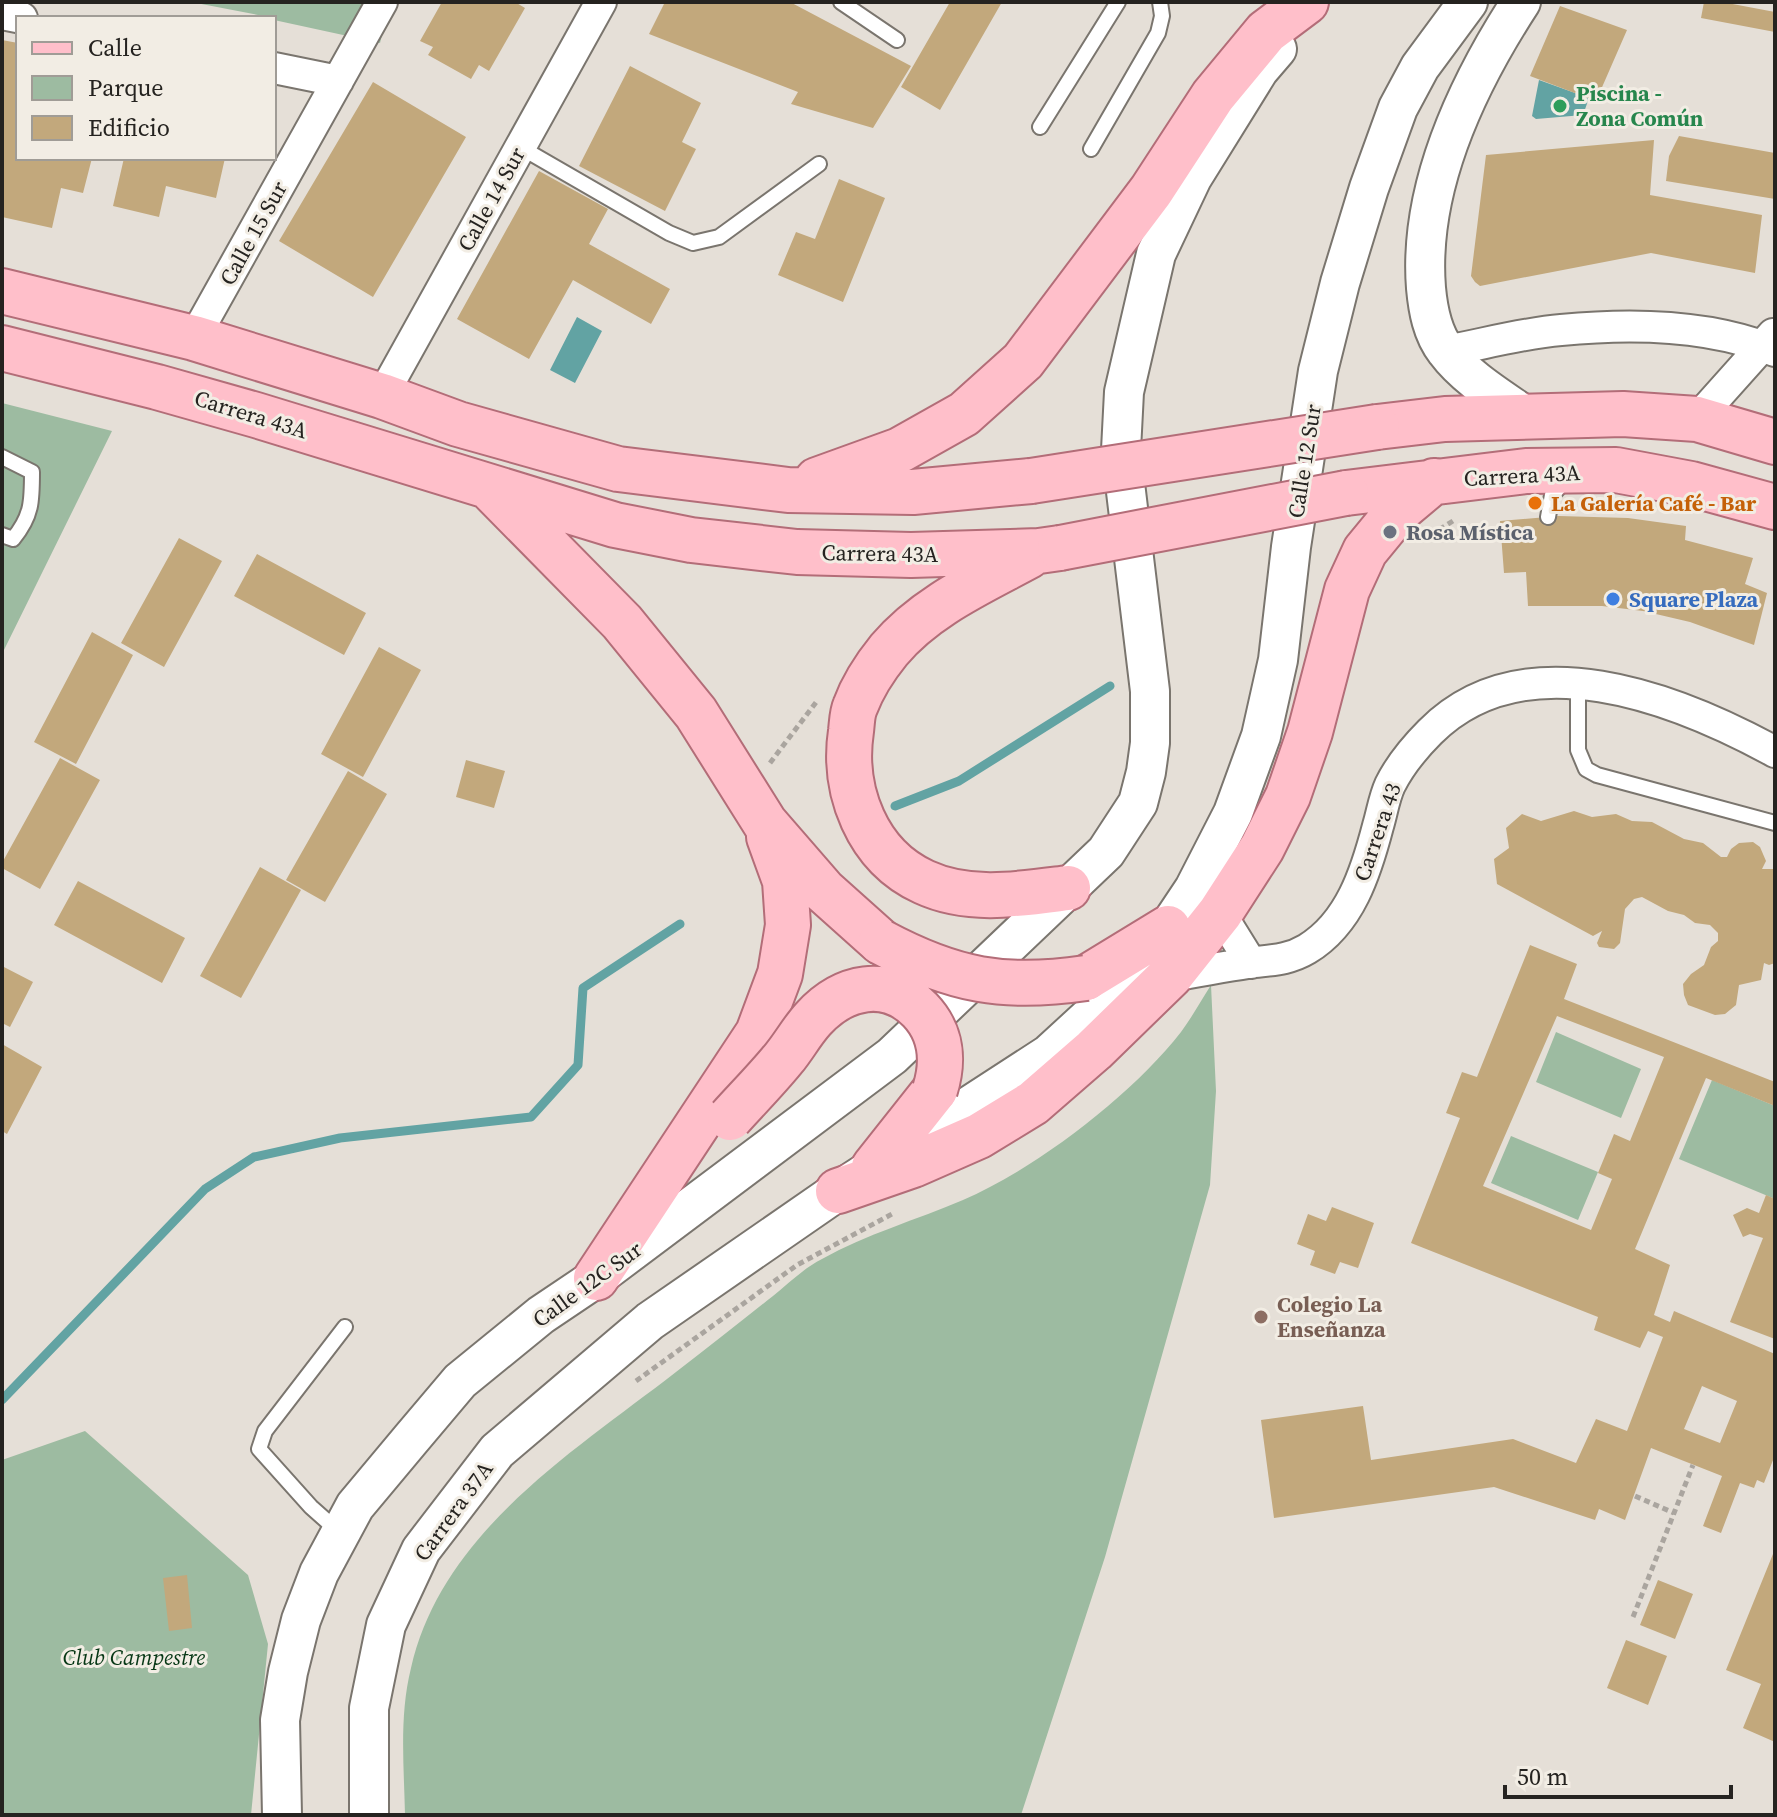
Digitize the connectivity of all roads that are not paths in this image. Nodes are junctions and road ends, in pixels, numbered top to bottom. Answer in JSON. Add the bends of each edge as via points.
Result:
{"nodes":[{"id":1,"x":382,"y":2,"type":"edge"},
{"id":2,"x":601,"y":2,"type":"edge"},
{"id":3,"x":841,"y":2,"type":"edge"},
{"id":4,"x":1118,"y":2,"type":"edge"},
{"id":5,"x":1160,"y":2,"type":"edge"},
{"id":6,"x":1306,"y":2,"type":"edge"},
{"id":7,"x":1317,"y":2,"type":"edge"},
{"id":8,"x":1468,"y":2,"type":"edge"},
{"id":9,"x":1489,"y":2,"type":"edge"},
{"id":10,"x":1521,"y":2,"type":"edge"},
{"id":11,"x":897,"y":40,"type":"dead end"},
{"id":12,"x":276,"y":68,"type":"edge"},
{"id":13,"x":338,"y":81,"type":"junction"},
{"id":14,"x":1475,"y":81,"type":"junction"},
{"id":15,"x":1040,"y":127,"type":"dead end"},
{"id":16,"x":520,"y":147,"type":"junction"},
{"id":17,"x":1091,"y":149,"type":"dead end"},
{"id":18,"x":819,"y":164,"type":"dead end"},
{"id":19,"x":2,"y":291,"type":"edge"},
{"id":20,"x":194,"y":338,"type":"junction"},
{"id":21,"x":1771,"y":343,"type":"edge"},
{"id":22,"x":2,"y":348,"type":"edge"},
{"id":23,"x":1446,"y":351,"type":"junction"},
{"id":24,"x":382,"y":396,"type":"junction"},
{"id":25,"x":1527,"y":417,"type":"junction"},
{"id":26,"x":1697,"y":419,"type":"junction"},
{"id":27,"x":1775,"y":442,"type":"edge"},
{"id":28,"x":2,"y":457,"type":"edge"},
{"id":29,"x":1586,"y":471,"type":"junction"},
{"id":30,"x":1434,"y":481,"type":"junction"},
{"id":31,"x":487,"y":486,"type":"junction"},
{"id":32,"x":788,"y":490,"type":"junction"},
{"id":33,"x":1775,"y":507,"type":"edge"},
{"id":34,"x":1548,"y":517,"type":"dead end"},
{"id":35,"x":2,"y":535,"type":"edge"},
{"id":36,"x":1049,"y":549,"type":"junction"},
{"id":37,"x":1578,"y":684,"type":"junction"},
{"id":38,"x":1775,"y":752,"type":"edge"},
{"id":39,"x":765,"y":823,"type":"junction"},
{"id":40,"x":1775,"y":823,"type":"edge"},
{"id":41,"x":1068,"y":888,"type":"junction"},
{"id":42,"x":1220,"y":913,"type":"junction"},
{"id":43,"x":1168,"y":928,"type":"junction"},
{"id":44,"x":1251,"y":963,"type":"junction"},
{"id":45,"x":1170,"y":976,"type":"junction"},
{"id":46,"x":874,"y":1167,"type":"junction"},
{"id":47,"x":838,"y":1191,"type":"junction"},
{"id":48,"x":635,"y":1218,"type":"junction"},
{"id":49,"x":596,"y":1278,"type":"junction"},
{"id":50,"x":345,"y":1327,"type":"dead end"},
{"id":51,"x":339,"y":1533,"type":"junction"},
{"id":52,"x":281,"y":1803,"type":"edge"},
{"id":53,"x":369,"y":1815,"type":"edge"}],
"edges":[{"from":1,"to":13,"type":"street","name":"Calle 15 Sur"},
{"from":2,"to":16,"type":"street","name":"Calle 14 Sur"},
{"from":3,"to":11,"type":"lane"},
{"from":4,"to":15,"type":"lane"},
{"from":5,"to":17,"type":"lane","via":[[1158,33]]},
{"from":6,"to":32,"type":"main road","via":[[1266,32],[1213,96],[1151,191],[1023,361],[964,414],[900,450]]},
{"from":7,"to":41,"type":"street","via":[[1259,70],[1192,178],[1156,254],[1124,392],[1121,450],[1150,691],[1146,772],[1125,825],[1106,852]]},
{"from":8,"to":43,"type":"street","name":"Calle 12 Sur","via":[[1398,108],[1369,188],[1318,371],[1278,660],[1261,736],[1233,813]]},
{"from":9,"to":14,"type":"street"},
{"from":10,"to":14,"type":"street"},
{"from":12,"to":13,"type":"street"},
{"from":13,"to":20,"type":"street","name":"Calle 15 Sur"},
{"from":14,"to":23,"type":"street","via":[[1452,134],[1427,227],[1427,296],[1432,324]]},
{"from":16,"to":18,"type":"lane","via":[[693,243],[719,237]]},
{"from":16,"to":24,"type":"street","name":"Calle 14 Sur"},
{"from":19,"to":20,"type":"main road"},
{"from":20,"to":24,"type":"main road"},
{"from":21,"to":23,"type":"street","via":[[1659,326],[1560,330]]},
{"from":21,"to":26,"type":"street"},
{"from":22,"to":31,"type":"main road","name":"Carrera 43A","via":[[157,387]]},
{"from":23,"to":25,"type":"street"},
{"from":24,"to":32,"type":"main road","via":[[458,424],[618,469]]},
{"from":25,"to":26,"type":"main road","via":[[1623,414]]},
{"from":25,"to":32,"type":"main road","bridge":true,"via":[[1377,427],[1031,481],[913,492]]},
{"from":26,"to":27,"type":"main road"},
{"from":28,"to":35,"type":"lane","via":[[32,472],[32,494],[27,523],[13,539]]},
{"from":29,"to":30,"type":"main road","name":"Carrera 43A"},
{"from":29,"to":33,"type":"main road","name":"Carrera 43A","via":[[1616,470],[1691,484]]},
{"from":29,"to":34,"type":"lane","via":[[1554,491]]},
{"from":30,"to":36,"type":"main road","name":"Carrera 43A","bridge":true},
{"from":30,"to":42,"type":"main road","via":[[1397,512],[1365,551],[1347,590],[1288,796]]},
{"from":31,"to":36,"type":"main road","name":"Carrera 43A","via":[[615,525],[797,552],[911,555]]},
{"from":31,"to":39,"type":"main road","via":[[622,622],[696,713]]},
{"from":36,"to":41,"type":"main road","via":[[953,597],[889,650],[854,708],[847,754],[854,799],[873,838],[896,867],[927,884],[971,895]]},
{"from":37,"to":38,"type":"street","name":"Carrera 43","via":[[1652,698]]},
{"from":37,"to":40,"type":"lane","via":[[1578,750],[1586,769]]},
{"from":37,"to":44,"type":"street","name":"Carrera 43","via":[[1509,689],[1443,719],[1410,752],[1389,787],[1355,896],[1330,931],[1279,961]]},
{"from":39,"to":43,"type":"main road","bridge":true,"via":[[824,891],[881,942],[959,976],[1015,984],[1086,978]]},
{"from":39,"to":48,"type":"main road","via":[[785,881],[788,925],[780,974],[758,1033]]},
{"from":41,"to":49,"type":"street","name":"Calle 12C Sur","via":[[892,1056]]},
{"from":42,"to":44,"type":"street"},
{"from":42,"to":45,"type":"main road"},
{"from":43,"to":46,"type":"street","via":[[1111,997],[1049,1054]]},
{"from":44,"to":45,"type":"street","name":"Carrera 43"},
{"from":45,"to":47,"type":"main road","via":[[1033,1103],[979,1136]]},
{"from":46,"to":47,"type":"street"},
{"from":46,"to":48,"type":"main road","bridge":true,"via":[[935,1090],[941,1056],[932,1025],[907,998],[885,988],[861,988],[838,997],[814,1018],[783,1059]]},
{"from":47,"to":53,"type":"street","name":"Carrera 37A","via":[[650,1321],[624,1367],[497,1451],[421,1550],[386,1625],[369,1708]]},
{"from":48,"to":49,"type":"main road"},
{"from":49,"to":51,"type":"street","name":"Calle 12C Sur","via":[[460,1381],[355,1506]]},
{"from":50,"to":51,"type":"lane","via":[[265,1431],[259,1449]]},
{"from":51,"to":52,"type":"street","name":"Calle 12C Sur","via":[[301,1620],[288,1672],[280,1720]]}]}
